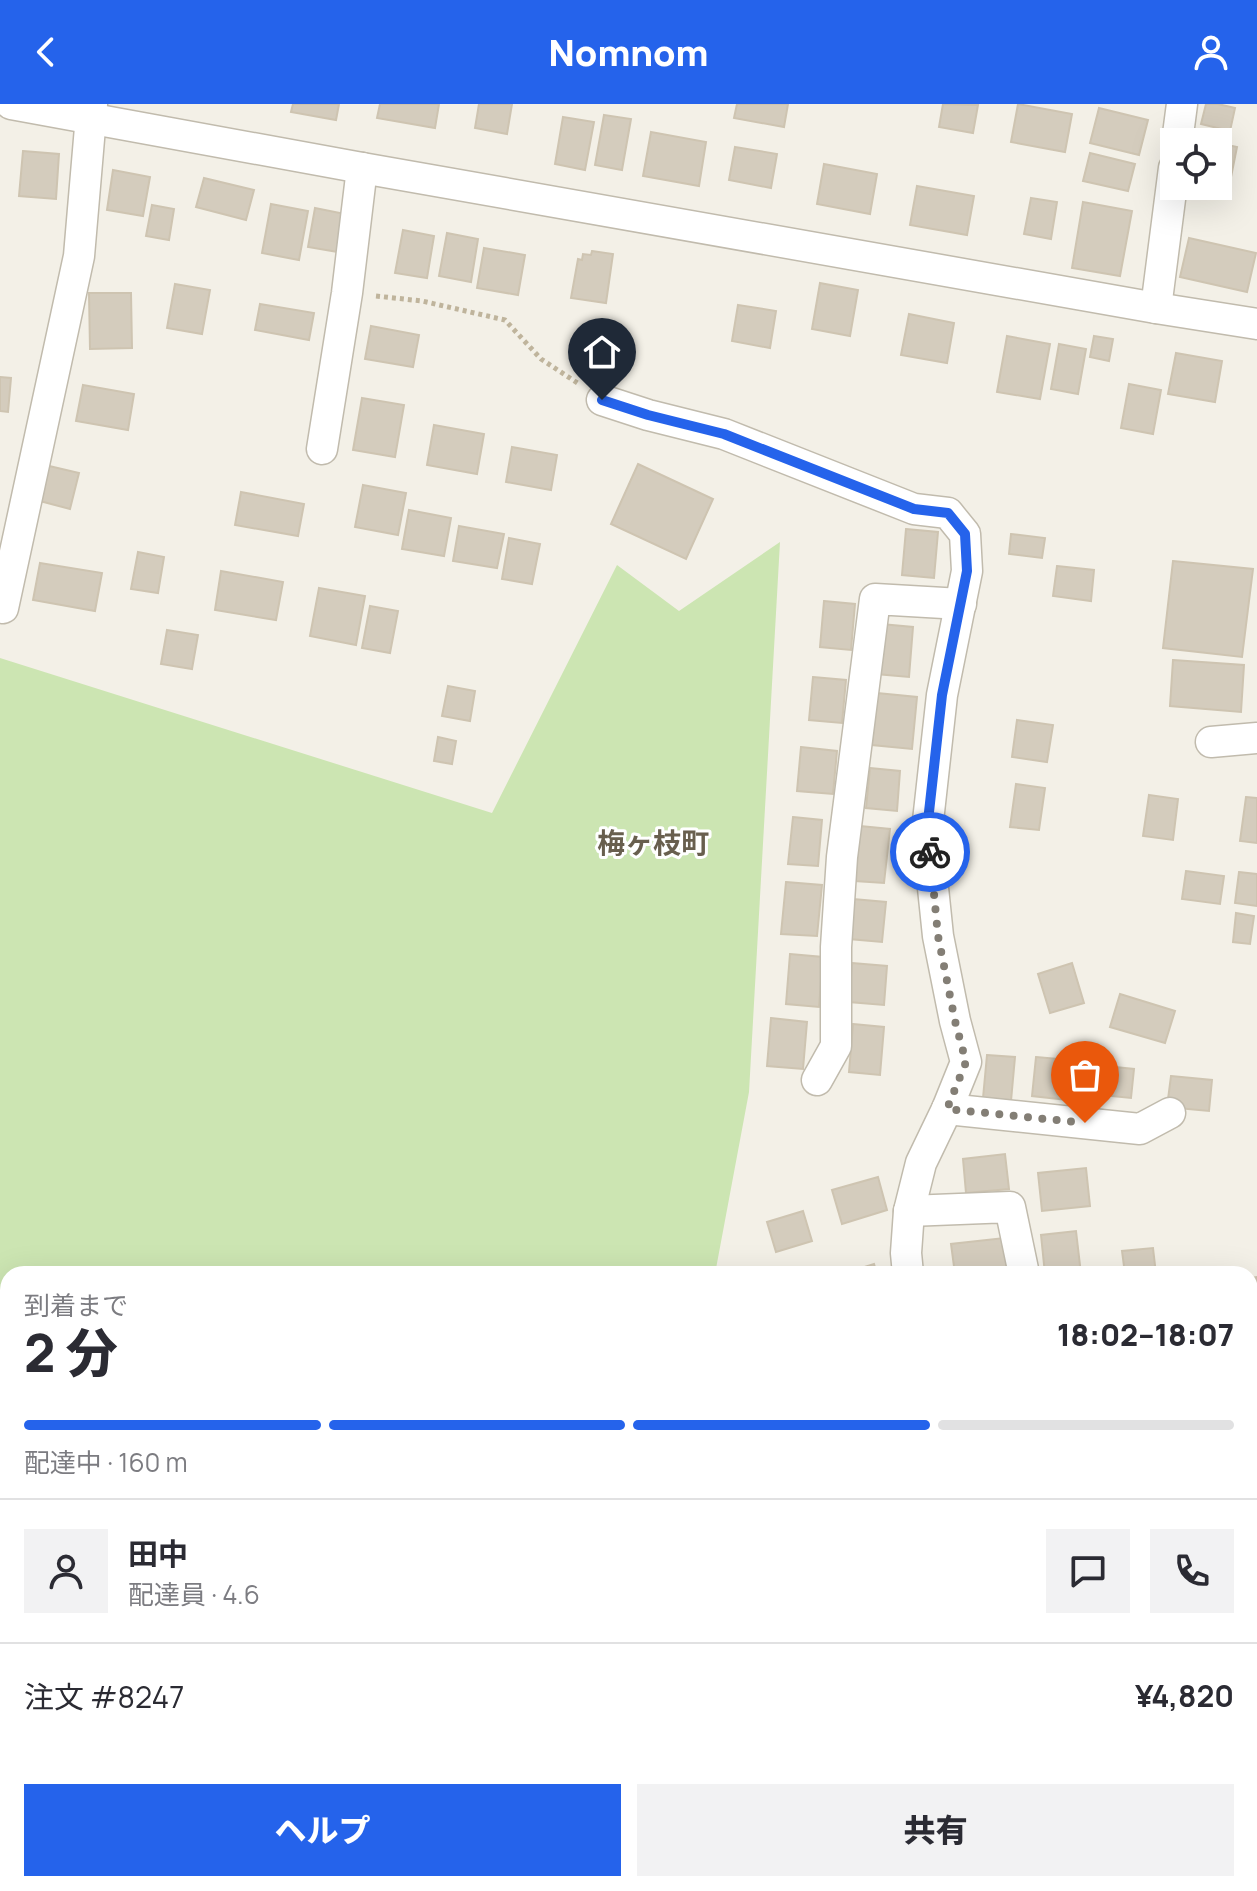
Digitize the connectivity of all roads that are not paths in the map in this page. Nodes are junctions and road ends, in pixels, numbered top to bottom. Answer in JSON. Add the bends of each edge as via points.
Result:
{"nodes":[{"id":1,"x":11,"y":104,"type":"edge"},
{"id":2,"x":1182,"y":104,"type":"edge"},
{"id":3,"x":91,"y":111,"type":"edge"},
{"id":4,"x":1179,"y":128,"type":"edge"},
{"id":5,"x":362,"y":168,"type":"junction"},
{"id":6,"x":1170,"y":200,"type":"edge"},
{"id":7,"x":1156,"y":308,"type":"junction"},
{"id":8,"x":1257,"y":324,"type":"edge"},
{"id":9,"x":602,"y":400,"type":"road end"},
{"id":10,"x":322,"y":449,"type":"dead end"},
{"id":11,"x":961,"y":604,"type":"junction"},
{"id":12,"x":3,"y":608,"type":"dead end"},
{"id":13,"x":1257,"y":738,"type":"edge"},
{"id":14,"x":1211,"y":742,"type":"dead end"},
{"id":15,"x":817,"y":1080,"type":"dead end"},
{"id":16,"x":947,"y":1109,"type":"junction"},
{"id":17,"x":1170,"y":1113,"type":"dead end"},
{"id":18,"x":909,"y":1211,"type":"junction"},
{"id":19,"x":907,"y":1266,"type":"edge"},
{"id":20,"x":1022,"y":1266,"type":"edge"}],
"edges":[{"from":1,"to":3,"type":"street"},
{"from":2,"to":4,"type":"street"},
{"from":3,"to":5,"type":"street"},
{"from":3,"to":12,"type":"street","via":[[79,256]]},
{"from":5,"to":7,"type":"street"},
{"from":5,"to":10,"type":"street"},
{"from":6,"to":7,"type":"street"},
{"from":7,"to":8,"type":"street"},
{"from":9,"to":11,"type":"street","via":[[724,434],[914,509],[948,513],[965,534],[967,571]]},
{"from":11,"to":15,"type":"street","via":[[875,599],[842,857],[836,1046]]},
{"from":11,"to":16,"type":"street","via":[[942,695],[927,830],[938,936],[966,1062]]},
{"from":13,"to":14,"type":"street"},
{"from":16,"to":17,"type":"street","via":[[1140,1129]]},
{"from":16,"to":18,"type":"street","via":[[921,1163]]},
{"from":18,"to":19,"type":"street"},
{"from":18,"to":20,"type":"street","via":[[1010,1207]]}]}
